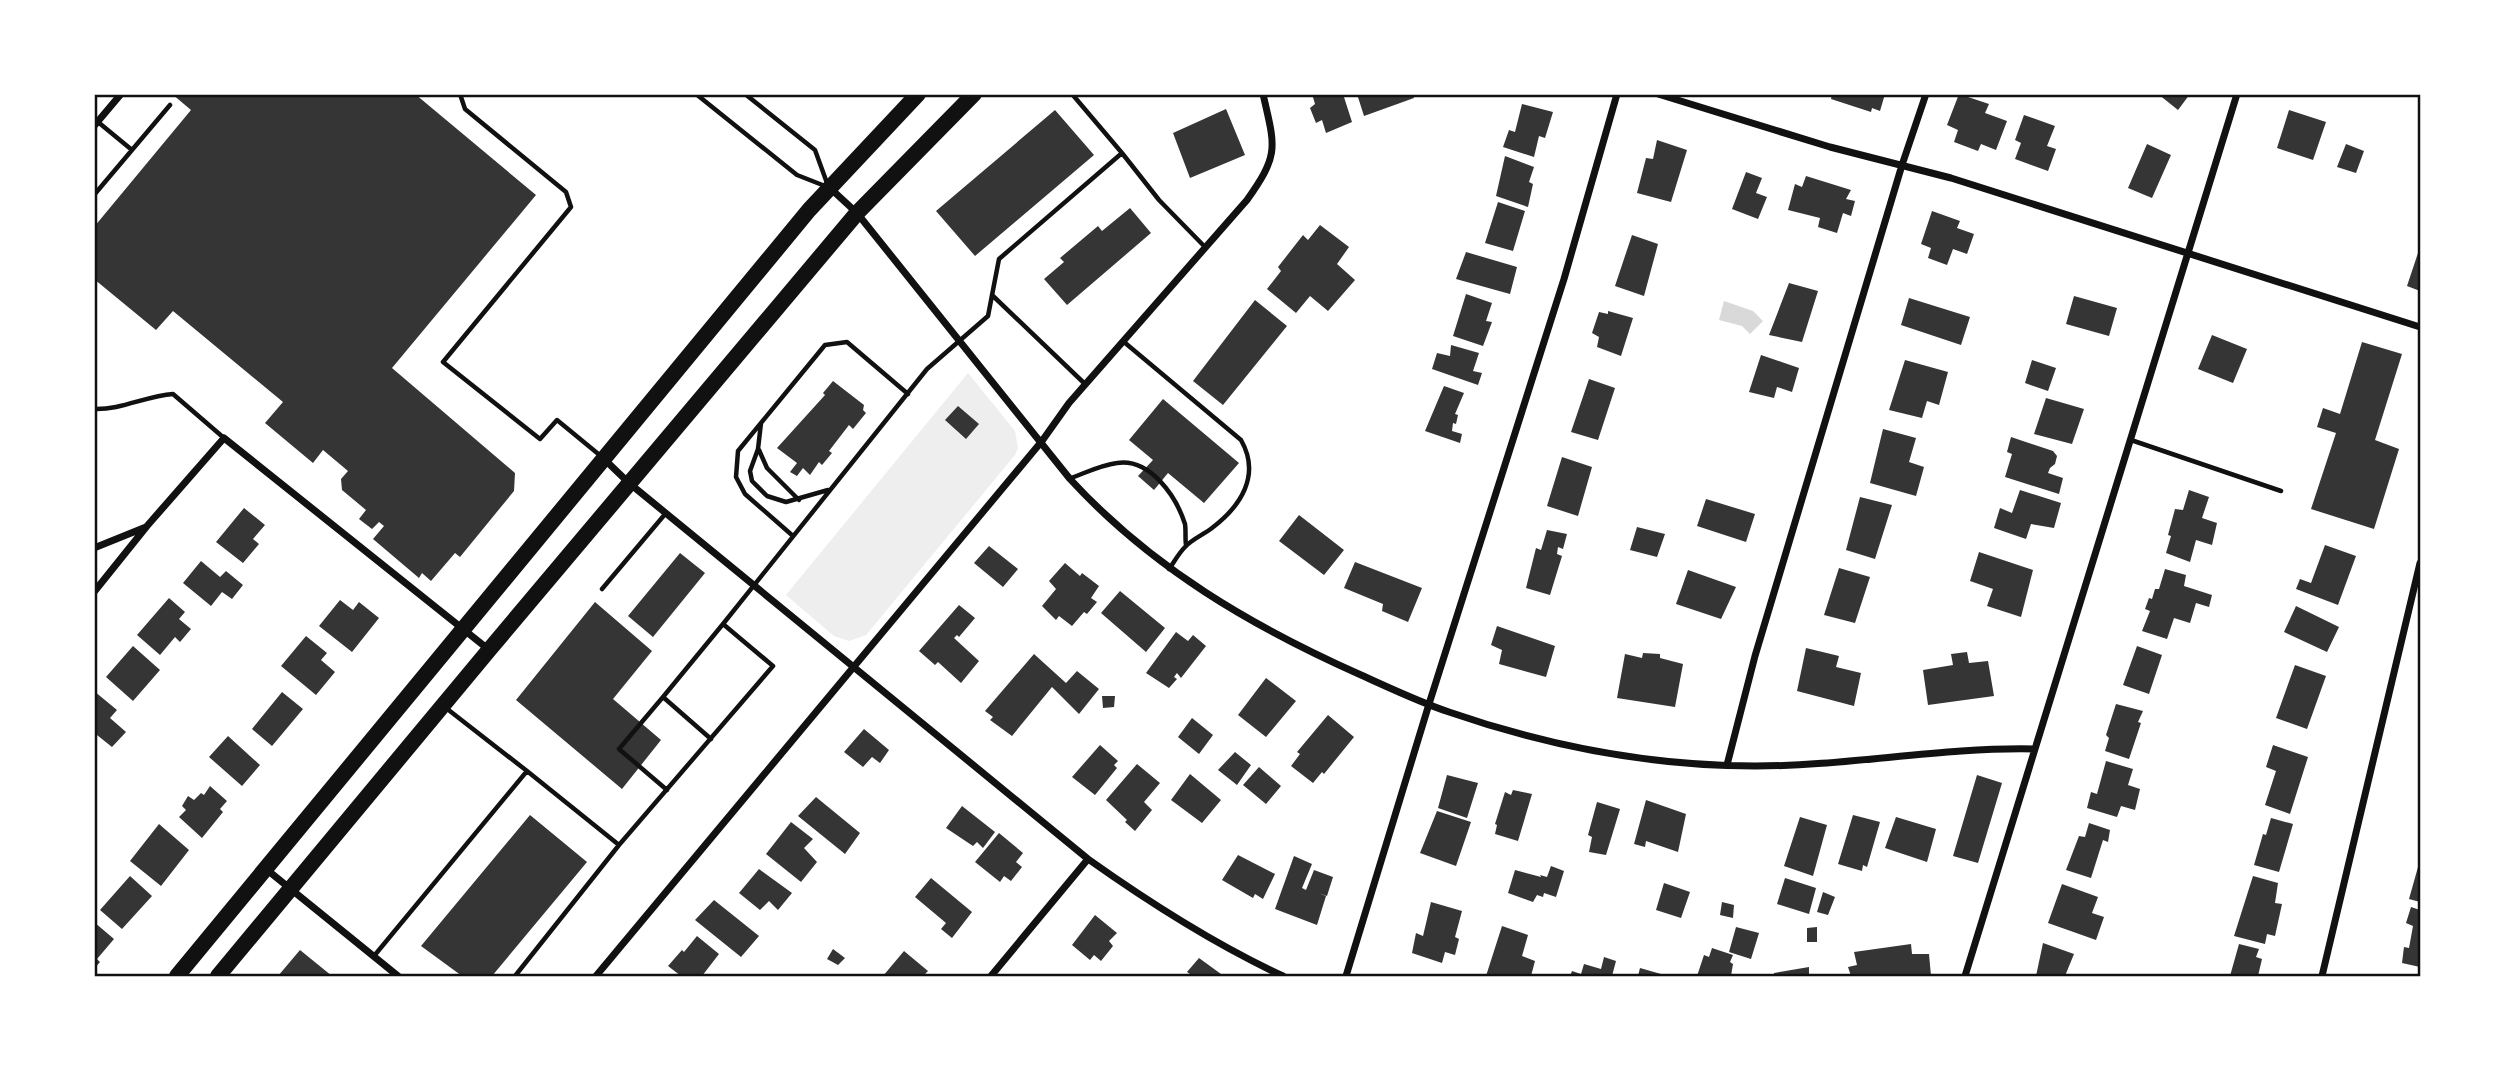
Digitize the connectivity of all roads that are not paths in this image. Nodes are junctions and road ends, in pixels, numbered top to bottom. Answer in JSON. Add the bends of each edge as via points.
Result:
{"nodes":[{"id":1,"x":121,"y":94,"type":"edge"},
{"id":2,"x":460,"y":94,"type":"edge"},
{"id":3,"x":696,"y":94,"type":"edge"},
{"id":4,"x":745,"y":94,"type":"edge"},
{"id":5,"x":918,"y":94,"type":"edge"},
{"id":6,"x":974,"y":94,"type":"edge"},
{"id":7,"x":1072,"y":94,"type":"edge"},
{"id":8,"x":1263,"y":94,"type":"edge"},
{"id":9,"x":1617,"y":94,"type":"edge"},
{"id":10,"x":1658,"y":94,"type":"edge"},
{"id":11,"x":1926,"y":94,"type":"edge"},
{"id":12,"x":2236,"y":94,"type":"edge"},
{"id":13,"x":170,"y":105,"type":"dead end"},
{"id":14,"x":96,"y":124,"type":"edge"},
{"id":15,"x":132,"y":150,"type":"junction"},
{"id":16,"x":1122,"y":153,"type":"junction"},
{"id":17,"x":1902,"y":166,"type":"junction"},
{"id":18,"x":829,"y":187,"type":"junction"},
{"id":19,"x":94,"y":195,"type":"edge"},
{"id":20,"x":857,"y":212,"type":"junction"},
{"id":21,"x":1207,"y":248,"type":"junction"},
{"id":22,"x":2187,"y":254,"type":"junction"},
{"id":23,"x":992,"y":295,"type":"junction"},
{"id":24,"x":2420,"y":327,"type":"edge"},
{"id":25,"x":960,"y":340,"type":"junction"},
{"id":26,"x":1124,"y":342,"type":"junction"},
{"id":27,"x":1086,"y":385,"type":"junction"},
{"id":28,"x":908,"y":394,"type":"junction"},
{"id":29,"x":94,"y":409,"type":"edge"},
{"id":30,"x":761,"y":422,"type":"junction"},
{"id":31,"x":224,"y":438,"type":"junction"},
{"id":32,"x":2130,"y":440,"type":"junction"},
{"id":33,"x":1042,"y":442,"type":"junction"},
{"id":34,"x":758,"y":449,"type":"junction"},
{"id":35,"x":604,"y":459,"type":"junction"},
{"id":36,"x":1070,"y":479,"type":"junction"},
{"id":37,"x":629,"y":483,"type":"junction"},
{"id":38,"x":830,"y":489,"type":"junction"},
{"id":39,"x":2281,"y":491,"type":"dead end"},
{"id":40,"x":799,"y":500,"type":"junction"},
{"id":41,"x":666,"y":513,"type":"junction"},
{"id":42,"x":147,"y":526,"type":"junction"},
{"id":43,"x":793,"y":536,"type":"junction"},
{"id":44,"x":1186,"y":545,"type":"junction"},
{"id":45,"x":94,"y":548,"type":"edge"},
{"id":46,"x":2420,"y":563,"type":"edge"},
{"id":47,"x":1169,"y":569,"type":"junction"},
{"id":48,"x":754,"y":585,"type":"junction"},
{"id":49,"x":602,"y":589,"type":"dead end"},
{"id":50,"x":94,"y":592,"type":"edge"},
{"id":51,"x":723,"y":624,"type":"junction"},
{"id":52,"x":463,"y":629,"type":"junction"},
{"id":53,"x":489,"y":650,"type":"junction"},
{"id":54,"x":855,"y":667,"type":"junction"},
{"id":55,"x":663,"y":696,"type":"junction"},
{"id":56,"x":1429,"y":704,"type":"junction"},
{"id":57,"x":443,"y":705,"type":"junction"},
{"id":58,"x":711,"y":739,"type":"junction"},
{"id":59,"x":2035,"y":749,"type":"junction"},
{"id":60,"x":1727,"y":765,"type":"junction"},
{"id":61,"x":527,"y":771,"type":"junction"},
{"id":62,"x":667,"y":790,"type":"junction"},
{"id":63,"x":619,"y":845,"type":"junction"},
{"id":64,"x":1088,"y":859,"type":"junction"},
{"id":65,"x":266,"y":869,"type":"junction"},
{"id":66,"x":291,"y":889,"type":"junction"},
{"id":67,"x":374,"y":957,"type":"junction"},
{"id":68,"x":177,"y":976,"type":"edge"},
{"id":69,"x":218,"y":976,"type":"edge"},
{"id":70,"x":398,"y":976,"type":"edge"},
{"id":71,"x":515,"y":976,"type":"edge"},
{"id":72,"x":596,"y":976,"type":"edge"},
{"id":73,"x":991,"y":976,"type":"edge"},
{"id":74,"x":1283,"y":976,"type":"edge"},
{"id":75,"x":1346,"y":976,"type":"edge"},
{"id":76,"x":1965,"y":976,"type":"edge"},
{"id":77,"x":2322,"y":976,"type":"edge"}],
"edges":[{"from":1,"to":14,"type":"street"},
{"from":2,"to":35,"type":"lane","via":[[465,109],[566,192],[571,207],[443,362],[540,439],[557,420]]},
{"from":3,"to":18,"type":"lane","via":[[797,175]]},
{"from":4,"to":18,"type":"lane","via":[[815,150]]},
{"from":5,"to":18,"type":"main road"},
{"from":6,"to":20,"type":"main road"},
{"from":7,"to":16,"type":"lane"},
{"from":8,"to":21,"type":"street","via":[[1274,143],[1266,173]]},
{"from":9,"to":56,"type":"street","via":[[1564,279]]},
{"from":10,"to":17,"type":"street"},
{"from":11,"to":17,"type":"street"},
{"from":12,"to":22,"type":"street"},
{"from":13,"to":15,"type":"lane"},
{"from":14,"to":15,"type":"lane"},
{"from":15,"to":19,"type":"lane"},
{"from":16,"to":21,"type":"lane","via":[[1159,200]]},
{"from":16,"to":23,"type":"lane","via":[[999,259]]},
{"from":17,"to":22,"type":"street"},
{"from":17,"to":60,"type":"street"},
{"from":18,"to":20,"type":"street"},
{"from":18,"to":35,"type":"main road"},
{"from":20,"to":25,"type":"street"},
{"from":20,"to":37,"type":"main road"},
{"from":21,"to":26,"type":"street"},
{"from":22,"to":24,"type":"street"},
{"from":22,"to":32,"type":"street"},
{"from":23,"to":25,"type":"lane","via":[[988,316]]},
{"from":23,"to":27,"type":"lane"},
{"from":25,"to":28,"type":"lane","via":[[927,369]]},
{"from":25,"to":33,"type":"street"},
{"from":26,"to":27,"type":"street"},
{"from":26,"to":44,"type":"lane","via":[[1241,440],[1249,454],[1251,473],[1239,500],[1213,527]]},
{"from":27,"to":33,"type":"street"},
{"from":28,"to":30,"type":"lane","via":[[847,342],[837,342],[825,345]]},
{"from":28,"to":38,"type":"lane"},
{"from":29,"to":31,"type":"lane","via":[[108,410],[173,394]]},
{"from":30,"to":34,"type":"lane"},
{"from":30,"to":43,"type":"lane","via":[[738,451],[736,477],[745,494]]},
{"from":31,"to":42,"type":"street"},
{"from":31,"to":52,"type":"street"},
{"from":32,"to":39,"type":"lane"},
{"from":32,"to":59,"type":"street"},
{"from":33,"to":36,"type":"street"},
{"from":33,"to":54,"type":"street"},
{"from":34,"to":40,"type":"lane","via":[[767,468]]},
{"from":34,"to":40,"type":"lane","via":[[750,471],[752,481],[766,496],[786,502]]},
{"from":35,"to":37,"type":"street"},
{"from":35,"to":52,"type":"main road"},
{"from":36,"to":44,"type":"lane","via":[[1119,463],[1145,468],[1172,499],[1185,525]]},
{"from":36,"to":47,"type":"street","via":[[1104,515]]},
{"from":37,"to":41,"type":"street"},
{"from":37,"to":53,"type":"main road"},
{"from":38,"to":40,"type":"lane"},
{"from":38,"to":43,"type":"lane"},
{"from":41,"to":48,"type":"street"},
{"from":41,"to":49,"type":"lane"},
{"from":42,"to":45,"type":"street"},
{"from":42,"to":50,"type":"street"},
{"from":43,"to":48,"type":"lane"},
{"from":44,"to":47,"type":"lane"},
{"from":46,"to":77,"type":"street"},
{"from":47,"to":56,"type":"street","via":[[1306,650]]},
{"from":48,"to":51,"type":"lane"},
{"from":48,"to":54,"type":"street"},
{"from":51,"to":55,"type":"lane"},
{"from":51,"to":58,"type":"lane","via":[[774,667]]},
{"from":52,"to":53,"type":"street"},
{"from":52,"to":65,"type":"main road"},
{"from":53,"to":57,"type":"main road"},
{"from":54,"to":64,"type":"street"},
{"from":54,"to":72,"type":"street"},
{"from":55,"to":58,"type":"lane"},
{"from":55,"to":62,"type":"lane","via":[[619,749]]},
{"from":56,"to":60,"type":"street","via":[[1529,736],[1612,755]]},
{"from":56,"to":75,"type":"street"},
{"from":57,"to":61,"type":"lane"},
{"from":57,"to":66,"type":"main road"},
{"from":58,"to":62,"type":"lane"},
{"from":59,"to":60,"type":"street","via":[[1951,750],[1816,764]]},
{"from":59,"to":76,"type":"street"},
{"from":61,"to":63,"type":"lane"},
{"from":61,"to":67,"type":"lane"},
{"from":62,"to":63,"type":"lane"},
{"from":63,"to":71,"type":"lane"},
{"from":64,"to":73,"type":"street"},
{"from":64,"to":74,"type":"street","via":[[1161,910]]},
{"from":65,"to":66,"type":"street"},
{"from":65,"to":68,"type":"main road"},
{"from":66,"to":67,"type":"street"},
{"from":66,"to":69,"type":"main road"},
{"from":67,"to":70,"type":"street"}]}
